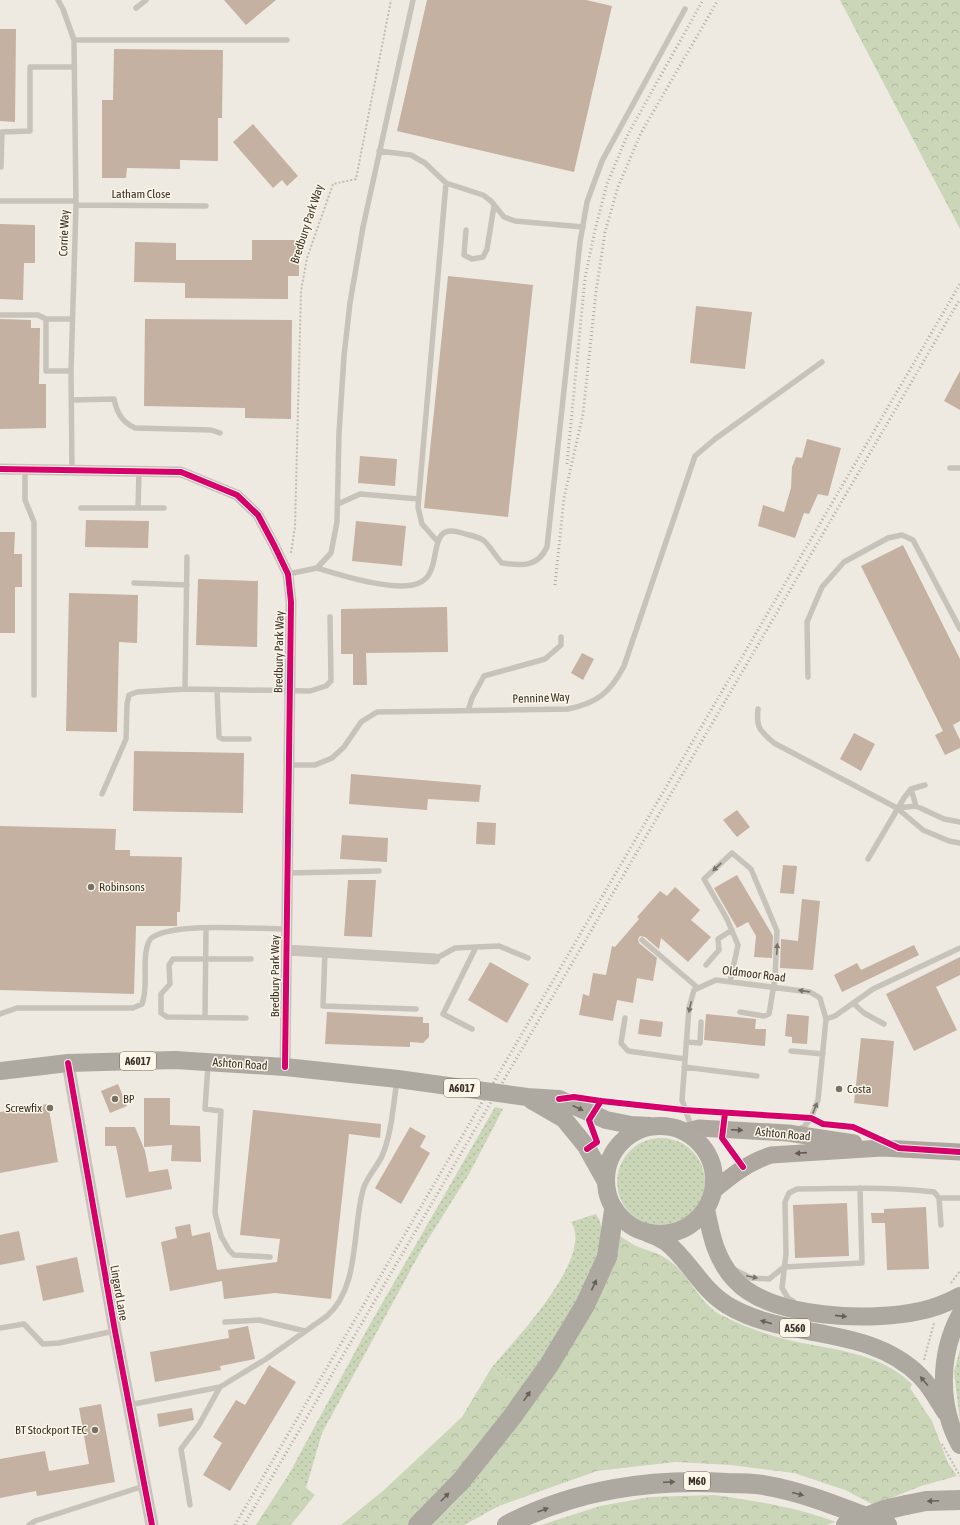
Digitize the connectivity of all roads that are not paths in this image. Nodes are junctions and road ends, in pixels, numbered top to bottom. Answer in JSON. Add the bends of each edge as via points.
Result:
{"nodes":[{"id":1,"x":58,"y":0,"type":"edge"},
{"id":2,"x":146,"y":0,"type":"edge"},
{"id":3,"x":413,"y":0,"type":"edge"},
{"id":4,"x":136,"y":8,"type":"dead end"},
{"id":5,"x":685,"y":9,"type":"dead end"},
{"id":6,"x":74,"y":40,"type":"junction"},
{"id":7,"x":287,"y":40,"type":"dead end"},
{"id":8,"x":74,"y":66,"type":"junction"},
{"id":9,"x":379,"y":151,"type":"junction"},
{"id":10,"x":1,"y":167,"type":"dead end"},
{"id":11,"x":446,"y":183,"type":"junction"},
{"id":12,"x":0,"y":201,"type":"edge"},
{"id":13,"x":76,"y":203,"type":"junction"},
{"id":14,"x":206,"y":206,"type":"dead end"},
{"id":15,"x":494,"y":206,"type":"junction"},
{"id":16,"x":583,"y":227,"type":"junction"},
{"id":17,"x":466,"y":230,"type":"dead end"},
{"id":18,"x":0,"y":315,"type":"edge"},
{"id":19,"x":46,"y":319,"type":"junction"},
{"id":20,"x":72,"y":319,"type":"junction"},
{"id":21,"x":822,"y":362,"type":"dead end"},
{"id":22,"x":71,"y":371,"type":"junction"},
{"id":23,"x":72,"y":400,"type":"junction"},
{"id":24,"x":220,"y":433,"type":"dead end"},
{"id":25,"x":950,"y":468,"type":"dead end"},
{"id":26,"x":960,"y":468,"type":"edge"},
{"id":27,"x":0,"y":469,"type":"edge"},
{"id":28,"x":25,"y":470,"type":"junction"},
{"id":29,"x":72,"y":470,"type":"junction"},
{"id":30,"x":139,"y":472,"type":"junction"},
{"id":31,"x":419,"y":499,"type":"junction"},
{"id":32,"x":338,"y":504,"type":"junction"},
{"id":33,"x":82,"y":508,"type":"dead end"},
{"id":34,"x":138,"y":508,"type":"junction"},
{"id":35,"x":164,"y":508,"type":"dead end"},
{"id":36,"x":438,"y":542,"type":"junction"},
{"id":37,"x":187,"y":557,"type":"dead end"},
{"id":38,"x":317,"y":568,"type":"junction"},
{"id":39,"x":288,"y":574,"type":"junction"},
{"id":40,"x":134,"y":584,"type":"dead end"},
{"id":41,"x":186,"y":585,"type":"junction"},
{"id":42,"x":330,"y":617,"type":"dead end"},
{"id":43,"x":960,"y":629,"type":"edge"},
{"id":44,"x":561,"y":637,"type":"dead end"},
{"id":45,"x":808,"y":677,"type":"dead end"},
{"id":46,"x":185,"y":689,"type":"junction"},
{"id":47,"x":217,"y":690,"type":"junction"},
{"id":48,"x":289,"y":691,"type":"junction"},
{"id":49,"x":34,"y":696,"type":"dead end"},
{"id":50,"x":758,"y":709,"type":"dead end"},
{"id":51,"x":468,"y":711,"type":"junction"},
{"id":52,"x":249,"y":739,"type":"dead end"},
{"id":53,"x":288,"y":764,"type":"junction"},
{"id":54,"x":925,"y":785,"type":"dead end"},
{"id":55,"x":911,"y":789,"type":"junction"},
{"id":56,"x":102,"y":794,"type":"dead end"},
{"id":57,"x":916,"y":806,"type":"junction"},
{"id":58,"x":897,"y":808,"type":"junction"},
{"id":59,"x":960,"y":822,"type":"edge"},
{"id":60,"x":960,"y":842,"type":"edge"},
{"id":61,"x":868,"y":859,"type":"dead end"},
{"id":62,"x":379,"y":871,"type":"dead end"},
{"id":63,"x":287,"y":873,"type":"junction"},
{"id":64,"x":206,"y":928,"type":"junction"},
{"id":65,"x":286,"y":929,"type":"junction"},
{"id":66,"x":732,"y":930,"type":"junction"},
{"id":67,"x":642,"y":940,"type":"dead end"},
{"id":68,"x":476,"y":947,"type":"junction"},
{"id":69,"x":960,"y":948,"type":"edge"},
{"id":70,"x":286,"y":950,"type":"junction"},
{"id":71,"x":325,"y":952,"type":"junction"},
{"id":72,"x":206,"y":958,"type":"junction"},
{"id":73,"x":435,"y":958,"type":"joint"},
{"id":74,"x":528,"y":958,"type":"dead end"},
{"id":75,"x":251,"y":959,"type":"dead end"},
{"id":76,"x":706,"y":965,"type":"dead end"},
{"id":77,"x":730,"y":982,"type":"junction"},
{"id":78,"x":698,"y":988,"type":"junction"},
{"id":79,"x":774,"y":988,"type":"junction"},
{"id":80,"x":854,"y":1004,"type":"junction"},
{"id":81,"x":416,"y":1009,"type":"dead end"},
{"id":82,"x":740,"y":1012,"type":"dead end"},
{"id":83,"x":0,"y":1014,"type":"edge"},
{"id":84,"x":205,"y":1017,"type":"junction"},
{"id":85,"x":246,"y":1018,"type":"dead end"},
{"id":86,"x":624,"y":1018,"type":"dead end"},
{"id":87,"x":826,"y":1019,"type":"junction"},
{"id":88,"x":701,"y":1022,"type":"dead end"},
{"id":89,"x":884,"y":1024,"type":"dead end"},
{"id":90,"x":472,"y":1028,"type":"dead end"},
{"id":91,"x":686,"y":1042,"type":"junction"},
{"id":92,"x":790,"y":1051,"type":"dead end"},
{"id":93,"x":823,"y":1054,"type":"junction"},
{"id":94,"x":684,"y":1059,"type":"junction"},
{"id":95,"x":208,"y":1062,"type":"junction"},
{"id":96,"x":68,"y":1063,"type":"junction"},
{"id":97,"x":286,"y":1067,"type":"junction"},
{"id":98,"x":684,"y":1067,"type":"junction"},
{"id":99,"x":0,"y":1071,"type":"edge"},
{"id":100,"x":757,"y":1076,"type":"dead end"},
{"id":101,"x":398,"y":1079,"type":"junction"},
{"id":102,"x":526,"y":1097,"type":"junction"},
{"id":103,"x":650,"y":1126,"type":"junction"},
{"id":104,"x":788,"y":1133,"type":"junction"},
{"id":105,"x":693,"y":1135,"type":"junction"},
{"id":106,"x":882,"y":1148,"type":"junction"},
{"id":107,"x":960,"y":1152,"type":"edge"},
{"id":108,"x":605,"y":1180,"type":"junction"},
{"id":109,"x":860,"y":1188,"type":"junction"},
{"id":110,"x":713,"y":1191,"type":"junction"},
{"id":111,"x":939,"y":1198,"type":"junction"},
{"id":112,"x":960,"y":1198,"type":"edge"},
{"id":113,"x":706,"y":1209,"type":"junction"},
{"id":114,"x":614,"y":1210,"type":"junction"},
{"id":115,"x":941,"y":1225,"type":"dead end"},
{"id":116,"x":646,"y":1233,"type":"junction"},
{"id":117,"x":270,"y":1257,"type":"dead end"},
{"id":118,"x":720,"y":1262,"type":"junction"},
{"id":119,"x":784,"y":1267,"type":"junction"},
{"id":120,"x":960,"y":1296,"type":"edge"},
{"id":121,"x":810,"y":1312,"type":"junction"},
{"id":122,"x":960,"y":1315,"type":"edge"},
{"id":123,"x":225,"y":1322,"type":"dead end"},
{"id":124,"x":0,"y":1328,"type":"edge"},
{"id":125,"x":114,"y":1331,"type":"junction"},
{"id":126,"x":305,"y":1331,"type":"junction"},
{"id":127,"x":220,"y":1387,"type":"junction"},
{"id":128,"x":129,"y":1405,"type":"junction"},
{"id":129,"x":946,"y":1413,"type":"junction"},
{"id":130,"x":960,"y":1445,"type":"edge"},
{"id":131,"x":144,"y":1486,"type":"junction"},
{"id":132,"x":960,"y":1500,"type":"edge"},
{"id":133,"x":190,"y":1505,"type":"dead end"},
{"id":134,"x":29,"y":1525,"type":"edge"},
{"id":135,"x":152,"y":1525,"type":"edge"},
{"id":136,"x":418,"y":1525,"type":"edge"},
{"id":137,"x":507,"y":1525,"type":"edge"},
{"id":138,"x":846,"y":1525,"type":"edge"},
{"id":139,"x":887,"y":1525,"type":"edge"}],
"edges":[{"from":1,"to":6,"type":"lane","name":"Corrie Way"},
{"from":2,"to":4,"type":"lane"},
{"from":3,"to":9,"type":"lane"},
{"from":5,"to":16,"type":"lane","via":[[602,161],[587,202]]},
{"from":6,"to":7,"type":"lane"},
{"from":6,"to":8,"type":"lane","name":"Corrie Way"},
{"from":8,"to":10,"type":"lane","via":[[30,67],[30,131],[2,132]]},
{"from":8,"to":13,"type":"lane","name":"Corrie Way"},
{"from":9,"to":11,"type":"lane","via":[[411,155],[425,162]]},
{"from":9,"to":32,"type":"lane","via":[[350,303],[339,434]]},
{"from":11,"to":15,"type":"lane","via":[[483,195]]},
{"from":11,"to":31,"type":"lane"},
{"from":12,"to":13,"type":"lane","name":"Latham Close"},
{"from":13,"to":14,"type":"lane","name":"Latham Close"},
{"from":13,"to":20,"type":"lane","name":"Corrie Way"},
{"from":15,"to":16,"type":"lane","via":[[504,217],[515,221]]},
{"from":15,"to":17,"type":"lane","via":[[487,249],[483,256],[472,259],[464,255]]},
{"from":16,"to":36,"type":"lane","via":[[547,547],[543,557],[534,563],[502,563],[483,540],[453,530],[439,536]]},
{"from":18,"to":19,"type":"lane","via":[[38,316]]},
{"from":19,"to":20,"type":"lane"},
{"from":19,"to":22,"type":"lane","via":[[46,371]]},
{"from":20,"to":22,"type":"lane","name":"Corrie Way"},
{"from":21,"to":51,"type":"lane","name":"Pennine Way","via":[[695,456],[624,666],[616,681],[603,695],[587,705],[568,709]]},
{"from":22,"to":23,"type":"lane","name":"Corrie Way"},
{"from":23,"to":24,"type":"lane","via":[[114,399],[119,416],[126,424],[135,428],[211,430]]},
{"from":23,"to":29,"type":"lane","name":"Corrie Way"},
{"from":25,"to":26,"type":"lane"},
{"from":27,"to":28,"type":"street","name":"Bredbury Park Way"},
{"from":28,"to":29,"type":"street","name":"Bredbury Park Way"},
{"from":28,"to":49,"type":"lane","via":[[25,500],[34,522]]},
{"from":29,"to":30,"type":"street","name":"Bredbury Park Way"},
{"from":30,"to":34,"type":"lane"},
{"from":30,"to":39,"type":"street","name":"Bredbury Park Way","via":[[181,472],[237,495],[258,515]]},
{"from":31,"to":32,"type":"lane","via":[[360,494]]},
{"from":31,"to":36,"type":"lane","via":[[418,512],[422,524]]},
{"from":32,"to":38,"type":"lane","via":[[331,553]]},
{"from":33,"to":34,"type":"lane"},
{"from":34,"to":35,"type":"lane"},
{"from":36,"to":38,"type":"lane","via":[[433,569],[428,578],[418,584],[369,583]]},
{"from":37,"to":41,"type":"lane"},
{"from":38,"to":39,"type":"lane"},
{"from":39,"to":48,"type":"street","name":"Bredbury Park Way","via":[[291,602]]},
{"from":40,"to":41,"type":"lane"},
{"from":41,"to":46,"type":"lane"},
{"from":42,"to":48,"type":"lane","via":[[331,681],[317,690]]},
{"from":43,"to":45,"type":"lane","via":[[913,540],[902,535],[888,538],[844,562],[822,587],[807,622]]},
{"from":44,"to":51,"type":"lane","via":[[561,645],[545,659],[484,676]]},
{"from":46,"to":47,"type":"lane"},
{"from":46,"to":56,"type":"lane","via":[[137,692],[129,695],[126,739]]},
{"from":47,"to":48,"type":"lane"},
{"from":47,"to":52,"type":"lane","via":[[219,737]]},
{"from":48,"to":53,"type":"street","name":"Bredbury Park Way"},
{"from":50,"to":58,"type":"lane","via":[[757,722],[760,731],[774,743]]},
{"from":51,"to":53,"type":"lane","name":"Pennine Way","via":[[377,712],[361,722],[344,747],[332,758],[316,764]]},
{"from":53,"to":63,"type":"street","name":"Bredbury Park Way"},
{"from":54,"to":55,"type":"lane"},
{"from":55,"to":57,"type":"lane"},
{"from":55,"to":58,"type":"lane"},
{"from":57,"to":58,"type":"lane"},
{"from":57,"to":59,"type":"lane","via":[[944,819]]},
{"from":58,"to":60,"type":"lane","via":[[923,830],[949,841]]},
{"from":58,"to":61,"type":"lane"},
{"from":62,"to":63,"type":"lane"},
{"from":63,"to":65,"type":"street","name":"Bredbury Park Way"},
{"from":64,"to":65,"type":"lane"},
{"from":64,"to":72,"type":"lane"},
{"from":64,"to":83,"type":"lane","via":[[186,928],[151,938],[147,947],[145,995],[142,1004],[133,1008],[17,1008]]},
{"from":65,"to":70,"type":"street","name":"Bredbury Park Way"},
{"from":66,"to":76,"type":"lane","via":[[718,939],[719,950]]},
{"from":66,"to":77,"type":"lane","via":[[738,946]]},
{"from":79,"to":66,"type":"lane","one_way":true,"via":[[778,931],[751,869],[732,853],[704,879]]},
{"from":67,"to":78,"type":"lane"},
{"from":68,"to":73,"type":"lane","via":[[455,948]]},
{"from":68,"to":74,"type":"lane","via":[[499,946]]},
{"from":68,"to":90,"type":"lane","via":[[442,1014]]},
{"from":69,"to":80,"type":"lane","via":[[873,989]]},
{"from":70,"to":71,"type":"street","name":"Bredbury Park Way"},
{"from":70,"to":97,"type":"street","name":"Bredbury Park Way"},
{"from":71,"to":73,"type":"street","name":"Bredbury Park Way"},
{"from":71,"to":81,"type":"lane","via":[[323,1006]]},
{"from":72,"to":75,"type":"lane"},
{"from":72,"to":84,"type":"lane"},
{"from":72,"to":84,"type":"lane","via":[[170,961],[170,984],[161,994],[163,1016]]},
{"from":77,"to":78,"type":"lane","name":"Oldmoor Road","via":[[716,980]]},
{"from":77,"to":79,"type":"lane","name":"Oldmoor Road"},
{"from":78,"to":91,"type":"lane","one_way":true,"via":[[694,990],[689,1008]]},
{"from":79,"to":82,"type":"lane","via":[[769,1014],[764,1016]]},
{"from":87,"to":79,"type":"lane","name":"Oldmoor Road","one_way":true,"via":[[820,998],[810,992]]},
{"from":80,"to":87,"type":"lane"},
{"from":80,"to":89,"type":"lane","via":[[864,1014]]},
{"from":84,"to":85,"type":"lane"},
{"from":86,"to":94,"type":"lane","via":[[621,1043],[628,1051]]},
{"from":87,"to":93,"type":"lane","name":"Oldmoor Road"},
{"from":88,"to":91,"type":"lane","via":[[700,1043]]},
{"from":91,"to":94,"type":"lane"},
{"from":92,"to":93,"type":"lane"},
{"from":104,"to":93,"type":"lane","name":"Oldmoor Road","one_way":true,"via":[[804,1127],[811,1118],[818,1100]]},
{"from":94,"to":98,"type":"lane"},
{"from":95,"to":96,"type":"highway","name":"Ashton Road","number":"A6017","via":[[175,1060]]},
{"from":95,"to":97,"type":"highway","name":"Ashton Road","number":"A6017"},
{"from":95,"to":117,"type":"lane","via":[[205,1110],[221,1111],[215,1213],[217,1223],[229,1250],[234,1255]]},
{"from":96,"to":99,"type":"highway","name":"Ashton Road","number":"A6017"},
{"from":96,"to":125,"type":"street","name":"Lingard Lane"},
{"from":97,"to":101,"type":"highway","name":"Ashton Road","number":"A6017"},
{"from":98,"to":100,"type":"lane"},
{"from":98,"to":105,"type":"lane","via":[[682,1100]]},
{"from":101,"to":102,"type":"highway","name":"Ashton Road","number":"A6017"},
{"from":101,"to":126,"type":"lane","via":[[387,1141],[382,1156],[363,1189],[348,1282],[335,1309]]},
{"from":102,"to":103,"type":"highway","name":"Ashton Road","number":"A6017","one_way":true,"via":[[559,1099],[606,1120]]},
{"from":102,"to":108,"type":"highway","name":"Ashton Road","number":"A6017","via":[[564,1119],[586,1146]]},
{"from":103,"to":105,"type":"highway","number":"A560","via":[[668,1126]]},
{"from":103,"to":108,"type":"highway","number":"A560","via":[[623,1139],[614,1151]]},
{"from":105,"to":104,"type":"main road","name":"Ashton Road","number":"A560","one_way":true,"via":[[699,1128]]},
{"from":104,"to":106,"type":"main road","name":"Ashton Road","number":"A560"},
{"from":105,"to":110,"type":"highway","number":"A560","via":[[710,1158],[714,1175]]},
{"from":106,"to":107,"type":"main road","name":"Ashton Road","number":"A560"},
{"from":106,"to":110,"type":"main road","name":"Ashton Road","number":"A560","one_way":true,"via":[[771,1155],[742,1167]]},
{"from":108,"to":114,"type":"highway","number":"A560"},
{"from":109,"to":111,"type":"lane","via":[[934,1192]]},
{"from":109,"to":119,"type":"lane","via":[[797,1189],[789,1193],[785,1202]]},
{"from":109,"to":119,"type":"lane","via":[[862,1263]]},
{"from":110,"to":113,"type":"highway","number":"A560"},
{"from":111,"to":112,"type":"lane"},
{"from":111,"to":115,"type":"lane"},
{"from":113,"to":116,"type":"highway","number":"A560","via":[[694,1222],[680,1230],[663,1234]]},
{"from":113,"to":118,"type":"highway","number":"A560"},
{"from":114,"to":116,"type":"highway","number":"A560","via":[[634,1228]]},
{"from":136,"to":114,"type":"highway","one_way":true,"via":[[461,1481],[549,1365],[585,1305],[607,1257]]},
{"from":129,"to":116,"type":"highway","number":"A560","one_way":true,"via":[[927,1384],[904,1362],[838,1336],[749,1317],[726,1304],[708,1289],[665,1241]]},
{"from":118,"to":119,"type":"lane","one_way":true,"via":[[750,1278],[769,1278]]},
{"from":118,"to":121,"type":"highway","number":"A560","via":[[736,1282],[756,1296],[782,1307]]},
{"from":119,"to":121,"type":"lane","via":[[782,1288],[788,1298]]},
{"from":121,"to":120,"type":"highway","number":"A560","one_way":true,"via":[[886,1316],[938,1307]]},
{"from":122,"to":129,"type":"highway","number":"A560","via":[[947,1351],[944,1376]]},
{"from":123,"to":126,"type":"lane","via":[[259,1320]]},
{"from":124,"to":125,"type":"lane","via":[[24,1324],[43,1344]]},
{"from":125,"to":128,"type":"street","name":"Lingard Lane"},
{"from":126,"to":127,"type":"lane"},
{"from":127,"to":128,"type":"lane"},
{"from":127,"to":133,"type":"lane","via":[[199,1426],[181,1450]]},
{"from":128,"to":131,"type":"street","name":"Lingard Lane"},
{"from":129,"to":130,"type":"highway","number":"A560"},
{"from":131,"to":134,"type":"lane"},
{"from":131,"to":135,"type":"street","name":"Lingard Lane"},
{"from":132,"to":138,"type":"highway","one_way":true,"bridge":true,"via":[[906,1504]]},
{"from":137,"to":139,"type":"highway","number":"M60","one_way":true,"via":[[588,1494],[650,1483],[701,1481],[763,1485],[817,1499]]}]}
